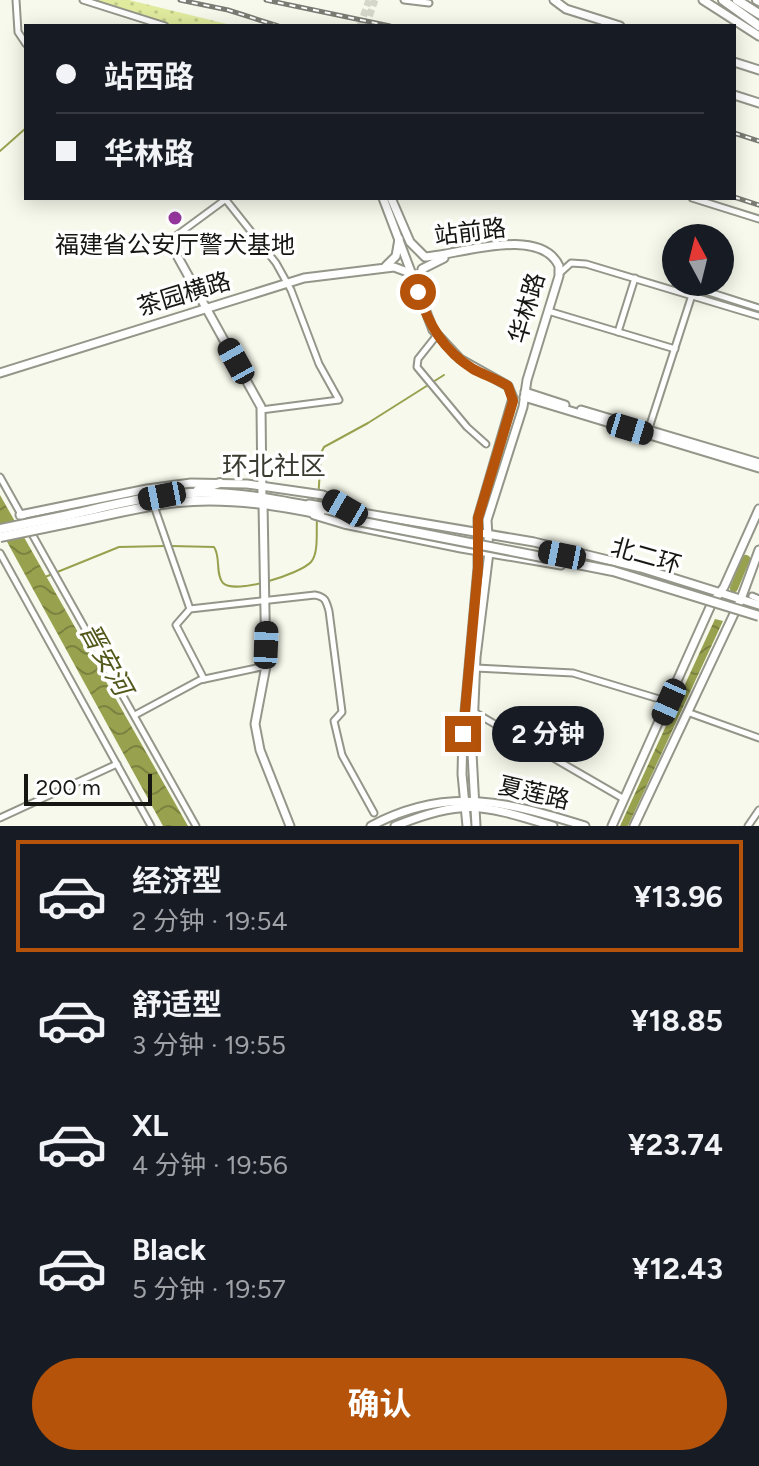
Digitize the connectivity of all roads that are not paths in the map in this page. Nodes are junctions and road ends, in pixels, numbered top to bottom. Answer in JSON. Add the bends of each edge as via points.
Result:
{"nodes":[{"id":1,"x":16,"y":0,"type":"edge"},
{"id":2,"x":83,"y":0,"type":"edge"},
{"id":3,"x":404,"y":0,"type":"edge"},
{"id":4,"x":554,"y":0,"type":"edge"},
{"id":5,"x":703,"y":0,"type":"edge"},
{"id":6,"x":723,"y":0,"type":"edge"},
{"id":7,"x":737,"y":0,"type":"edge"},
{"id":8,"x":429,"y":3,"type":"dead end"},
{"id":9,"x":759,"y":14,"type":"edge"},
{"id":10,"x":144,"y":23,"type":"edge"},
{"id":11,"x":614,"y":24,"type":"edge"},
{"id":12,"x":731,"y":24,"type":"edge"},
{"id":13,"x":759,"y":26,"type":"edge"},
{"id":14,"x":736,"y":28,"type":"edge"},
{"id":15,"x":759,"y":34,"type":"edge"},
{"id":16,"x":24,"y":41,"type":"edge"},
{"id":17,"x":736,"y":63,"type":"edge"},
{"id":18,"x":759,"y":70,"type":"edge"},
{"id":19,"x":736,"y":96,"type":"edge"},
{"id":20,"x":759,"y":103,"type":"edge"},
{"id":21,"x":225,"y":200,"type":"edge"},
{"id":22,"x":227,"y":200,"type":"edge"},
{"id":23,"x":387,"y":200,"type":"edge"},
{"id":24,"x":388,"y":200,"type":"edge"},
{"id":25,"x":698,"y":200,"type":"edge"},
{"id":26,"x":759,"y":219,"type":"edge"},
{"id":27,"x":399,"y":234,"type":"junction"},
{"id":28,"x":169,"y":241,"type":"joint"},
{"id":29,"x":457,"y":251,"type":"junction"},
{"id":30,"x":542,"y":251,"type":"joint"},
{"id":31,"x":384,"y":267,"type":"junction"},
{"id":32,"x":413,"y":275,"type":"junction"},
{"id":33,"x":559,"y":276,"type":"junction"},
{"id":34,"x":635,"y":278,"type":"junction"},
{"id":35,"x":288,"y":283,"type":"junction"},
{"id":36,"x":662,"y":283,"type":"edge"},
{"id":37,"x":418,"y":292,"type":"junction"},
{"id":38,"x":688,"y":296,"type":"edge"},
{"id":39,"x":708,"y":296,"type":"edge"},
{"id":40,"x":715,"y":296,"type":"edge"},
{"id":41,"x":206,"y":308,"type":"junction"},
{"id":42,"x":759,"y":308,"type":"edge"},
{"id":43,"x":547,"y":311,"type":"junction"},
{"id":44,"x":759,"y":316,"type":"edge"},
{"id":45,"x":618,"y":332,"type":"junction"},
{"id":46,"x":437,"y":335,"type":"junction"},
{"id":47,"x":675,"y":349,"type":"junction"},
{"id":48,"x":0,"y":373,"type":"edge"},
{"id":49,"x":524,"y":395,"type":"junction"},
{"id":50,"x":261,"y":410,"type":"junction"},
{"id":51,"x":648,"y":431,"type":"junction"},
{"id":52,"x":486,"y":444,"type":"dead end"},
{"id":53,"x":759,"y":466,"type":"edge"},
{"id":54,"x":0,"y":477,"type":"edge"},
{"id":55,"x":220,"y":483,"type":"junction"},
{"id":56,"x":263,"y":487,"type":"junction"},
{"id":57,"x":190,"y":493,"type":"junction"},
{"id":58,"x":262,"y":501,"type":"junction"},
{"id":59,"x":100,"y":504,"type":"junction"},
{"id":60,"x":154,"y":506,"type":"junction"},
{"id":61,"x":315,"y":507,"type":"junction"},
{"id":62,"x":759,"y":509,"type":"edge"},
{"id":63,"x":20,"y":515,"type":"junction"},
{"id":64,"x":66,"y":520,"type":"junction"},
{"id":65,"x":0,"y":529,"type":"edge"},
{"id":66,"x":479,"y":531,"type":"junction"},
{"id":67,"x":488,"y":533,"type":"junction"},
{"id":68,"x":0,"y":537,"type":"edge"},
{"id":69,"x":759,"y":550,"type":"edge"},
{"id":70,"x":478,"y":551,"type":"junction"},
{"id":71,"x":489,"y":552,"type":"junction"},
{"id":72,"x":0,"y":553,"type":"edge"},
{"id":73,"x":720,"y":593,"type":"junction"},
{"id":74,"x":752,"y":596,"type":"dead end"},
{"id":75,"x":741,"y":599,"type":"junction"},
{"id":76,"x":266,"y":601,"type":"junction"},
{"id":77,"x":759,"y":602,"type":"edge"},
{"id":78,"x":711,"y":605,"type":"junction"},
{"id":79,"x":190,"y":609,"type":"junction"},
{"id":80,"x":733,"y":612,"type":"junction"},
{"id":81,"x":759,"y":616,"type":"edge"},
{"id":82,"x":266,"y":666,"type":"junction"},
{"id":83,"x":476,"y":668,"type":"junction"},
{"id":84,"x":204,"y":679,"type":"junction"},
{"id":85,"x":669,"y":702,"type":"junction"},
{"id":86,"x":686,"y":711,"type":"junction"},
{"id":87,"x":473,"y":712,"type":"junction"},
{"id":88,"x":135,"y":715,"type":"junction"},
{"id":89,"x":759,"y":738,"type":"edge"},
{"id":90,"x":117,"y":764,"type":"junction"},
{"id":91,"x":624,"y":799,"type":"junction"},
{"id":92,"x":469,"y":803,"type":"junction"},
{"id":93,"x":759,"y":810,"type":"edge"},
{"id":94,"x":374,"y":813,"type":"dead end"},
{"id":95,"x":0,"y":818,"type":"edge"},
{"id":96,"x":151,"y":826,"type":"edge"},
{"id":97,"x":196,"y":826,"type":"edge"},
{"id":98,"x":290,"y":826,"type":"edge"},
{"id":99,"x":371,"y":826,"type":"edge"},
{"id":100,"x":395,"y":826,"type":"edge"},
{"id":101,"x":467,"y":826,"type":"edge"},
{"id":102,"x":476,"y":826,"type":"edge"},
{"id":103,"x":553,"y":826,"type":"edge"},
{"id":104,"x":585,"y":826,"type":"edge"},
{"id":105,"x":612,"y":826,"type":"edge"},
{"id":106,"x":634,"y":826,"type":"edge"},
{"id":107,"x":748,"y":826,"type":"edge"}],
"edges":[{"from":1,"to":16,"type":"street","via":[[18,32]]},
{"from":2,"to":10,"type":"street"},
{"from":3,"to":8,"type":"street"},
{"from":4,"to":11,"type":"main road"},
{"from":5,"to":12,"type":"main road"},
{"from":6,"to":13,"type":"highway"},
{"from":7,"to":9,"type":"highway"},
{"from":14,"to":15,"type":"main road"},
{"from":17,"to":18,"type":"main road"},
{"from":19,"to":20,"type":"main road"},
{"from":21,"to":28,"type":"street"},
{"from":22,"to":35,"type":"street"},
{"from":23,"to":27,"type":"main road"},
{"from":24,"to":29,"type":"main road","name":"站前路","via":[[410,242],[425,257]]},
{"from":25,"to":26,"type":"street"},
{"from":27,"to":31,"type":"main road","via":[[396,256]]},
{"from":27,"to":32,"type":"main road"},
{"from":28,"to":41,"type":"main road"},
{"from":29,"to":30,"type":"main road","name":"站前路","via":[[511,245]]},
{"from":29,"to":37,"type":"main road","via":[[422,269]]},
{"from":30,"to":33,"type":"main road","name":"华林路","via":[[556,261]]},
{"from":31,"to":32,"type":"main road"},
{"from":31,"to":35,"type":"main road","name":"茶园横路"},
{"from":32,"to":37,"type":"main road"},
{"from":33,"to":34,"type":"street","via":[[566,266],[577,263]]},
{"from":33,"to":43,"type":"main road","name":"华林路"},
{"from":34,"to":36,"type":"street"},
{"from":34,"to":45,"type":"street"},
{"from":35,"to":41,"type":"main road","name":"茶园横路"},
{"from":35,"to":50,"type":"street","via":[[339,400]]},
{"from":37,"to":46,"type":"main road"},
{"from":38,"to":47,"type":"street"},
{"from":39,"to":44,"type":"street"},
{"from":40,"to":42,"type":"street"},
{"from":41,"to":48,"type":"main road","name":"茶园横路"},
{"from":41,"to":50,"type":"main road"},
{"from":43,"to":45,"type":"street"},
{"from":43,"to":49,"type":"main road","name":"华林路"},
{"from":45,"to":47,"type":"street"},
{"from":46,"to":52,"type":"street","via":[[417,367]]},
{"from":46,"to":66,"type":"main road","via":[[460,359],[508,386],[512,396],[478,518]]},
{"from":47,"to":51,"type":"street"},
{"from":49,"to":51,"type":"main road"},
{"from":49,"to":67,"type":"main road","name":"华林路","via":[[487,520]]},
{"from":50,"to":56,"type":"main road"},
{"from":51,"to":53,"type":"main road"},
{"from":54,"to":63,"type":"street"},
{"from":55,"to":56,"type":"main road"},
{"from":55,"to":57,"type":"highway"},
{"from":55,"to":59,"type":"main road","via":[[176,484]]},
{"from":56,"to":58,"type":"main road"},
{"from":56,"to":61,"type":"main road"},
{"from":57,"to":58,"type":"highway","name":"北二环"},
{"from":57,"to":59,"type":"highway","name":"北二环"},
{"from":58,"to":60,"type":"highway","name":"北二环"},
{"from":58,"to":61,"type":"highway","name":"北二环"},
{"from":58,"to":76,"type":"main road"},
{"from":59,"to":63,"type":"main road"},
{"from":59,"to":64,"type":"highway","name":"北二环"},
{"from":60,"to":64,"type":"highway","name":"北二环"},
{"from":60,"to":79,"type":"street"},
{"from":61,"to":66,"type":"main road"},
{"from":61,"to":70,"type":"main road"},
{"from":61,"to":81,"type":"highway","name":"北二环","bridge":true,"via":[[614,566]]},
{"from":62,"to":73,"type":"main road"},
{"from":63,"to":88,"type":"street"},
{"from":64,"to":65,"type":"highway","name":"北二环","bridge":true},
{"from":64,"to":68,"type":"highway","name":"北二环","bridge":true},
{"from":66,"to":67,"type":"main road"},
{"from":66,"to":70,"type":"main road"},
{"from":67,"to":71,"type":"main road","name":"华林路"},
{"from":67,"to":73,"type":"main road","via":[[608,559]]},
{"from":69,"to":75,"type":"main road"},
{"from":70,"to":71,"type":"main road"},
{"from":70,"to":92,"type":"main road","via":[[463,734]]},
{"from":71,"to":78,"type":"main road","via":[[616,576]]},
{"from":71,"to":83,"type":"main road","name":"华林路"},
{"from":72,"to":90,"type":"street"},
{"from":73,"to":75,"type":"main road"},
{"from":73,"to":78,"type":"main road"},
{"from":74,"to":77,"type":"street"},
{"from":75,"to":77,"type":"main road"},
{"from":75,"to":80,"type":"main road"},
{"from":76,"to":79,"type":"street"},
{"from":76,"to":82,"type":"main road"},
{"from":76,"to":94,"type":"street","via":[[315,595],[326,600],[342,712],[334,721],[338,747]]},
{"from":78,"to":80,"type":"main road"},
{"from":78,"to":85,"type":"main road"},
{"from":79,"to":84,"type":"street","via":[[176,625]]},
{"from":80,"to":81,"type":"main road"},
{"from":80,"to":86,"type":"main road"},
{"from":82,"to":84,"type":"street"},
{"from":82,"to":98,"type":"main road","via":[[255,724]]},
{"from":83,"to":85,"type":"street","via":[[573,673]]},
{"from":83,"to":87,"type":"main road","name":"华林路"},
{"from":84,"to":88,"type":"street"},
{"from":85,"to":91,"type":"main road"},
{"from":86,"to":89,"type":"street"},
{"from":86,"to":106,"type":"main road"},
{"from":87,"to":91,"type":"street"},
{"from":87,"to":92,"type":"main road","name":"华林路"},
{"from":88,"to":97,"type":"street"},
{"from":90,"to":95,"type":"street"},
{"from":90,"to":96,"type":"street"},
{"from":91,"to":105,"type":"main road"},
{"from":92,"to":99,"type":"main road","via":[[418,806]]},
{"from":92,"to":100,"type":"main road"},
{"from":92,"to":101,"type":"main road"},
{"from":92,"to":102,"type":"main road"},
{"from":92,"to":103,"type":"main road","name":"夏莲路"},
{"from":92,"to":104,"type":"main road","name":"夏莲路","via":[[512,805]]},
{"from":93,"to":107,"type":"street"}]}
